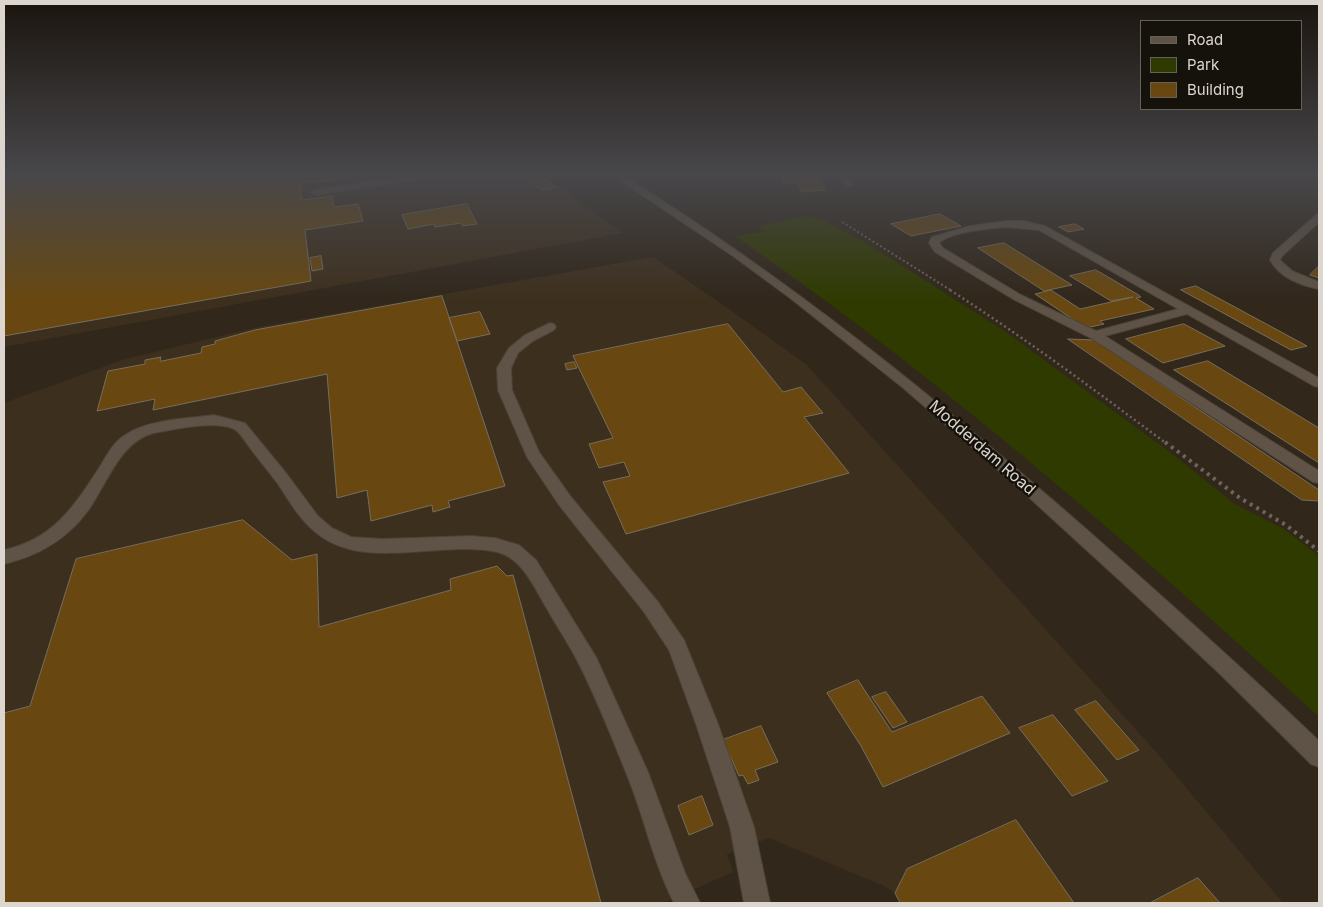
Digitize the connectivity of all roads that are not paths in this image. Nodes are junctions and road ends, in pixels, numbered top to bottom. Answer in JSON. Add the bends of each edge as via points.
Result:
{"nodes":[{"id":1,"x":685,"y":217,"type":"edge"},
{"id":2,"x":1319,"y":217,"type":"edge"},
{"id":3,"x":1319,"y":286,"type":"edge"},
{"id":4,"x":1188,"y":310,"type":"junction"},
{"id":5,"x":550,"y":327,"type":"dead end"},
{"id":6,"x":1095,"y":335,"type":"junction"},
{"id":7,"x":1319,"y":383,"type":"edge"},
{"id":8,"x":1319,"y":478,"type":"edge"},
{"id":9,"x":4,"y":557,"type":"edge"},
{"id":10,"x":1319,"y":756,"type":"edge"},
{"id":11,"x":687,"y":903,"type":"edge"},
{"id":12,"x":757,"y":903,"type":"edge"}],
"edges":[{"from":1,"to":10,"type":"street","name":"Modderdam Road","via":[[833,324],[958,426],[1121,570]]},
{"from":2,"to":3,"type":"street","via":[[1275,260],[1289,273]]},
{"from":4,"to":6,"type":"street"},
{"from":4,"to":6,"type":"street","via":[[1042,228],[1017,222],[1000,223],[936,239],[934,243],[939,250],[1017,298]]},
{"from":4,"to":7,"type":"street"},
{"from":5,"to":12,"type":"street","via":[[513,351],[504,368],[505,390],[532,453],[548,477],[601,548],[651,607],[677,646],[742,827]]},
{"from":6,"to":8,"type":"street"},
{"from":9,"to":11,"type":"street","via":[[44,543],[63,528],[81,508],[128,439],[157,428],[214,420],[240,426],[312,520],[326,532],[348,542],[382,546],[471,543],[513,550],[530,565],[589,663],[640,780]]}]}
